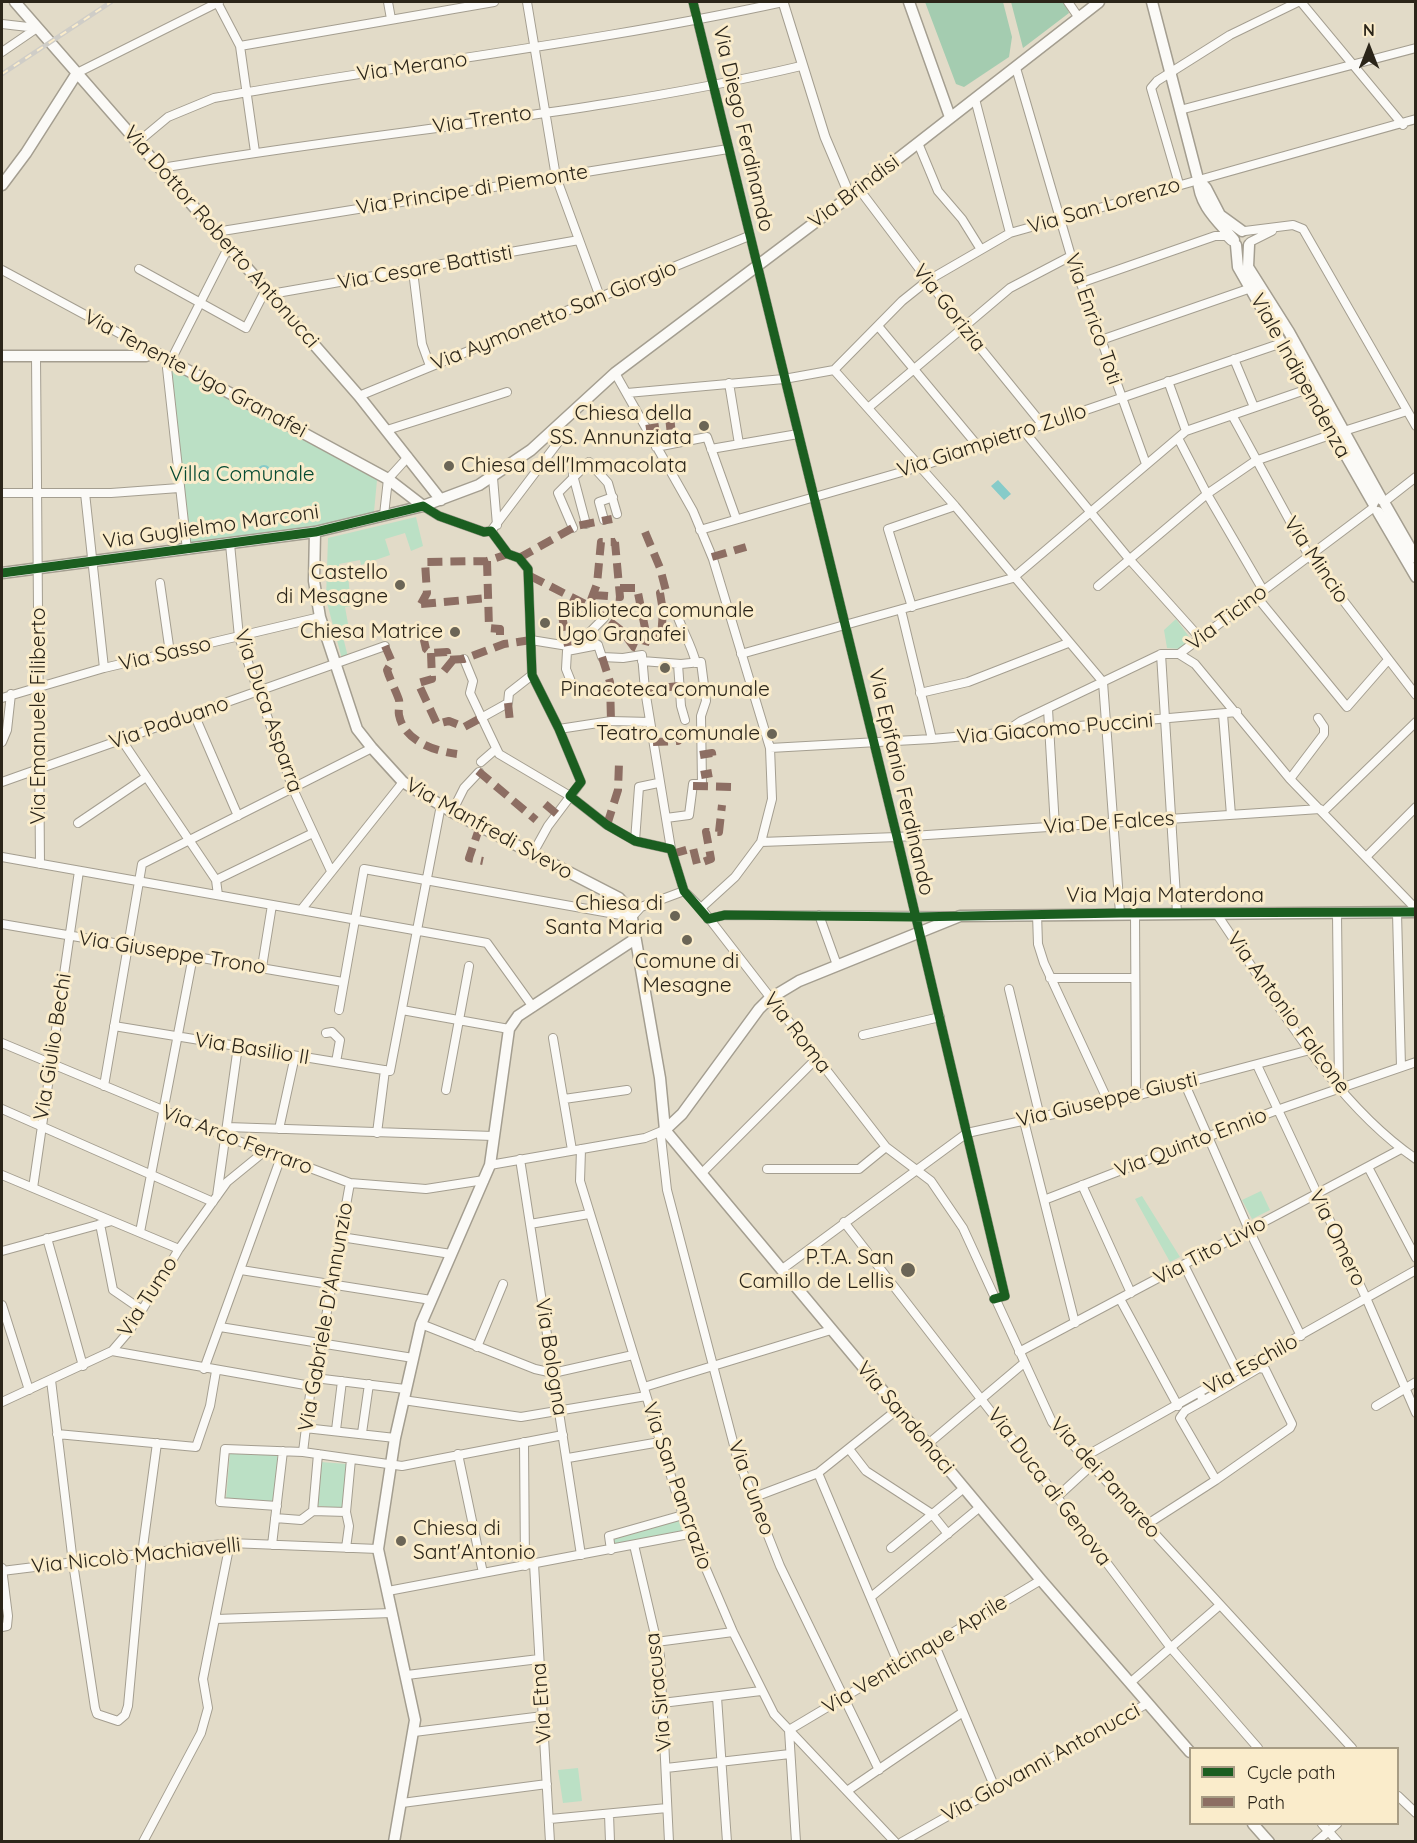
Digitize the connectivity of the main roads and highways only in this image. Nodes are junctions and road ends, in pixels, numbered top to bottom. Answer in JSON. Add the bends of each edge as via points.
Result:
{"nodes":[{"id":1,"x":15,"y":2,"type":"edge"},
{"id":2,"x":909,"y":2,"type":"edge"},
{"id":3,"x":1100,"y":2,"type":"edge"},
{"id":4,"x":1152,"y":2,"type":"edge"},
{"id":5,"x":77,"y":73,"type":"junction"},
{"id":6,"x":950,"y":117,"type":"junction"},
{"id":7,"x":1198,"y":179,"type":"junction"},
{"id":8,"x":2,"y":185,"type":"edge"},
{"id":9,"x":1243,"y":231,"type":"junction"},
{"id":10,"x":1235,"y":243,"type":"junction"},
{"id":11,"x":1249,"y":244,"type":"junction"},
{"id":12,"x":2,"y":356,"type":"edge"},
{"id":13,"x":1338,"y":432,"type":"junction"},
{"id":14,"x":493,"y":478,"type":"joint"},
{"id":15,"x":441,"y":500,"type":"junction"},
{"id":16,"x":1379,"y":505,"type":"junction"},
{"id":17,"x":423,"y":506,"type":"junction"},
{"id":18,"x":315,"y":532,"type":"junction"},
{"id":19,"x":1416,"y":558,"type":"edge"},
{"id":20,"x":2,"y":573,"type":"edge"},
{"id":21,"x":1416,"y":577,"type":"edge"},
{"id":22,"x":1416,"y":910,"type":"edge"},
{"id":23,"x":635,"y":939,"type":"junction"},
{"id":24,"x":665,"y":1130,"type":"junction"},
{"id":25,"x":1189,"y":1750,"type":"edge"},
{"id":26,"x":1254,"y":1825,"type":"edge"},
{"id":27,"x":394,"y":1842,"type":"edge"},
{"id":28,"x":1269,"y":1842,"type":"edge"}],
"edges":[{"from":1,"to":5,"type":"main road","name":"Via Dottor Roberto Antonucci"},
{"from":2,"to":6,"type":"main road"},
{"from":3,"to":6,"type":"main road","name":"Via Brindisi"},
{"from":4,"to":7,"type":"main road","name":"Viale Indipendenza"},
{"from":5,"to":8,"type":"main road"},
{"from":5,"to":15,"type":"main road","name":"Via Dottor Roberto Antonucci","via":[[359,396]]},
{"from":6,"to":14,"type":"main road","name":"Via Brindisi","via":[[611,377],[558,427]]},
{"from":7,"to":9,"type":"main road","name":"Viale Indipendenza","via":[[1220,215]]},
{"from":7,"to":10,"type":"main road","name":"Viale Indipendenza","via":[[1198,192]]},
{"from":9,"to":10,"type":"main road","via":[[1237,232]]},
{"from":9,"to":11,"type":"main road","via":[[1249,234]]},
{"from":10,"to":11,"type":"main road","via":[[1244,248]]},
{"from":10,"to":13,"type":"main road","name":"Viale Indipendenza","via":[[1238,267],[1308,389]]},
{"from":11,"to":13,"type":"main road","name":"Viale Indipendenza","via":[[1248,267],[1289,332]]},
{"from":12,"to":17,"type":"main road","name":"Via Tenente Ugo Granafei","via":[[146,356],[154,352],[388,479]]},
{"from":13,"to":16,"type":"main road","name":"Viale Indipendenza"},
{"from":14,"to":15,"type":"main road","name":"Via Guglielmo Marconi"},
{"from":15,"to":17,"type":"main road","name":"Via Guglielmo Marconi"},
{"from":16,"to":19,"type":"main road","name":"Viale Indipendenza"},
{"from":16,"to":21,"type":"main road","name":"Viale Indipendenza"},
{"from":17,"to":18,"type":"main road","name":"Via Guglielmo Marconi"},
{"from":18,"to":20,"type":"main road","name":"Via Guglielmo Marconi"},
{"from":18,"to":23,"type":"main road","name":"Via Manfredi Svevo","via":[[314,581],[320,617],[357,729],[403,782],[452,812],[619,898],[632,917]]},
{"from":22,"to":24,"type":"main road","name":"Via Maja Materdona","via":[[960,916],[799,981],[769,999],[682,1114]]},
{"from":23,"to":24,"type":"main road","via":[[660,1078]]},
{"from":23,"to":27,"type":"main road","via":[[518,1016],[509,1029],[490,1165],[421,1323],[395,1438],[378,1549],[412,1698],[414,1732]]},
{"from":24,"to":25,"type":"main road","name":"Via Sandonaci","via":[[1041,1580]]},
{"from":26,"to":28,"type":"main road"}]}
